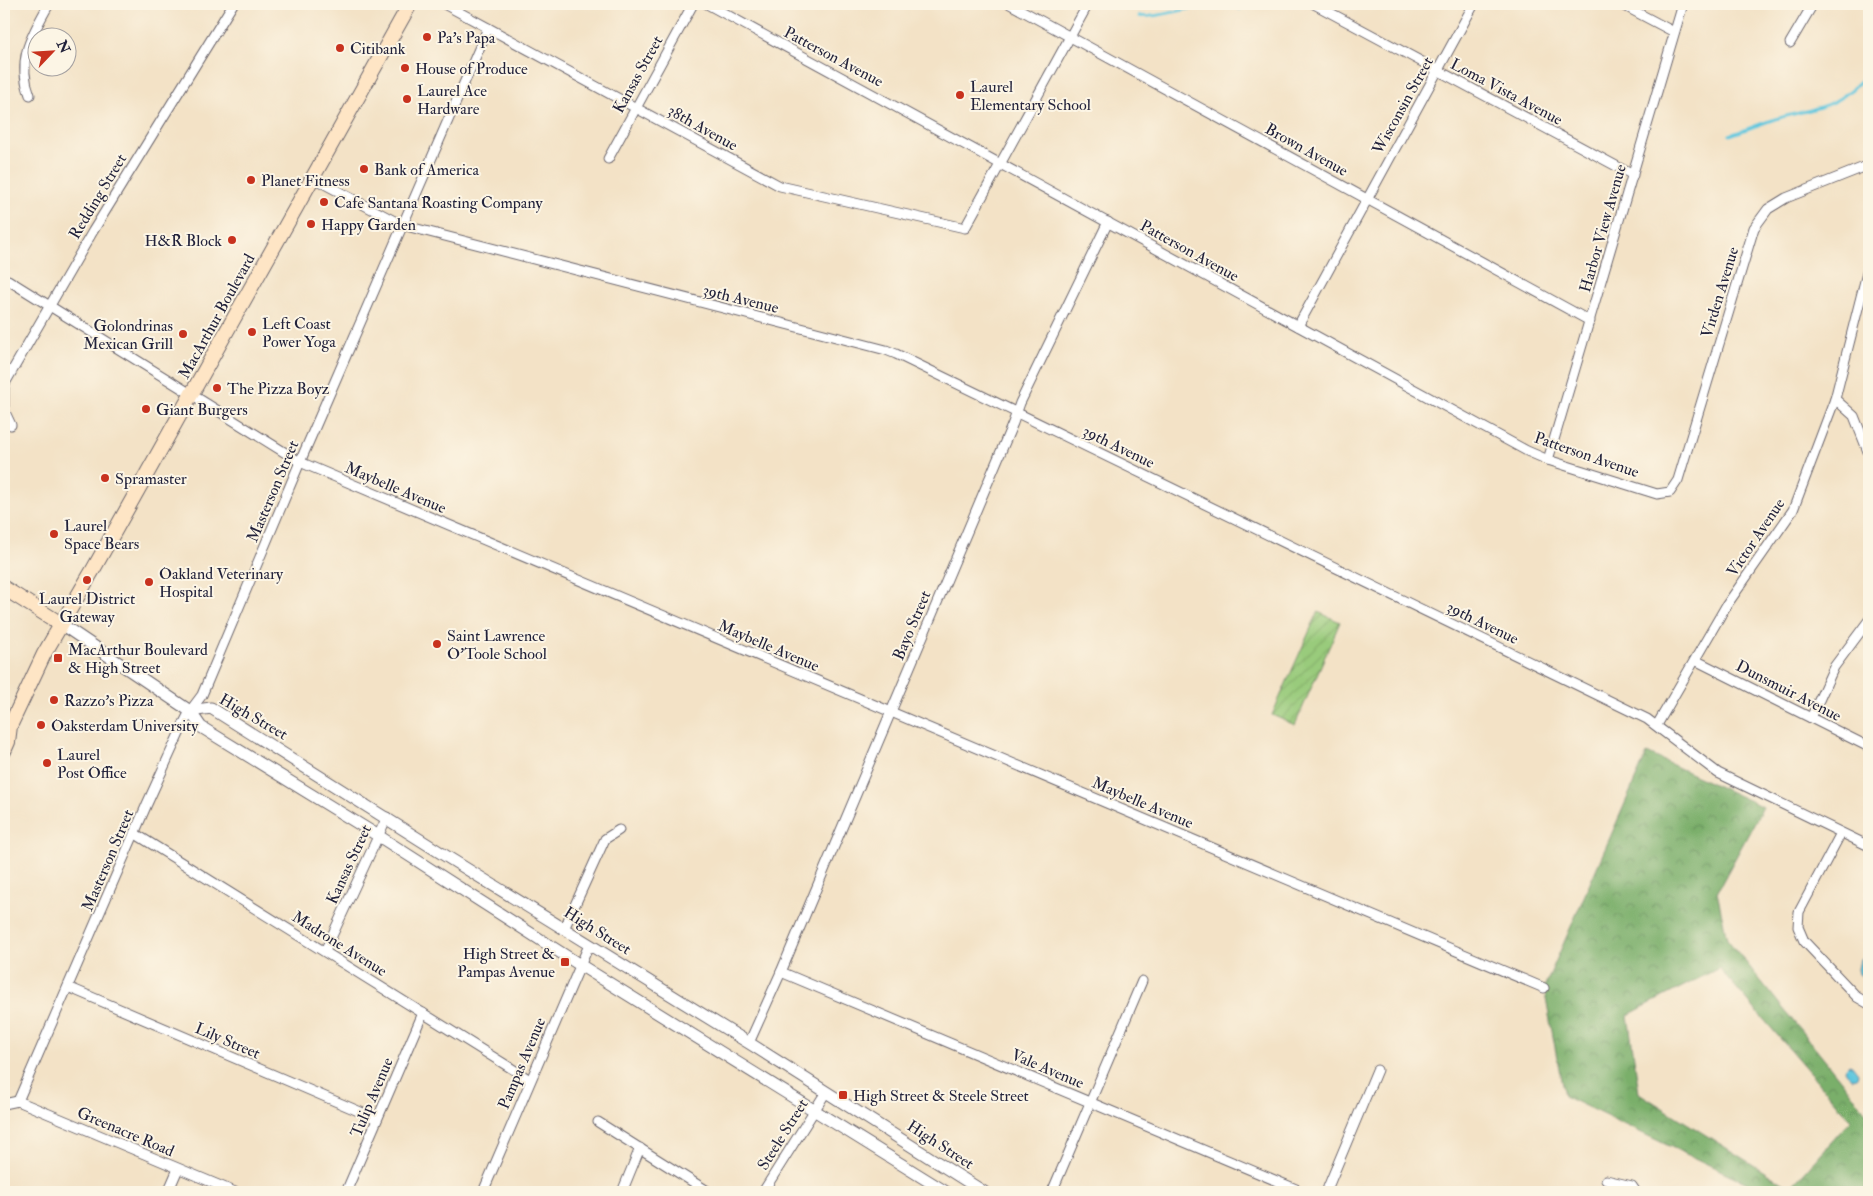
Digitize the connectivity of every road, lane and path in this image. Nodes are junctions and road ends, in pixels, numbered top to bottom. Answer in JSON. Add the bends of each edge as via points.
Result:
{"nodes":[{"id":1,"x":49,"y":4,"type":"edge"},
{"id":2,"x":233,"y":4,"type":"edge"},
{"id":3,"x":410,"y":4,"type":"edge"},
{"id":4,"x":444,"y":4,"type":"edge"},
{"id":5,"x":693,"y":4,"type":"edge"},
{"id":6,"x":707,"y":4,"type":"edge"},
{"id":7,"x":1010,"y":4,"type":"edge"},
{"id":8,"x":1088,"y":4,"type":"edge"},
{"id":9,"x":1314,"y":4,"type":"edge"},
{"id":10,"x":1474,"y":4,"type":"edge"},
{"id":11,"x":1621,"y":4,"type":"edge"},
{"id":12,"x":1683,"y":4,"type":"edge"},
{"id":13,"x":1813,"y":4,"type":"edge"},
{"id":14,"x":488,"y":28,"type":"junction"},
{"id":15,"x":1674,"y":32,"type":"junction"},
{"id":16,"x":1070,"y":37,"type":"junction"},
{"id":17,"x":1790,"y":43,"type":"dead end"},
{"id":18,"x":1438,"y":71,"type":"junction"},
{"id":19,"x":30,"y":95,"type":"dead end"},
{"id":20,"x":635,"y":107,"type":"junction"},
{"id":21,"x":608,"y":159,"type":"dead end"},
{"id":22,"x":1000,"y":163,"type":"junction"},
{"id":23,"x":1869,"y":165,"type":"edge"},
{"id":24,"x":1633,"y":175,"type":"junction"},
{"id":25,"x":313,"y":178,"type":"junction"},
{"id":26,"x":1368,"y":199,"type":"junction"},
{"id":27,"x":1108,"y":222,"type":"junction"},
{"id":28,"x":402,"y":225,"type":"junction"},
{"id":29,"x":1869,"y":265,"type":"edge"},
{"id":30,"x":8,"y":280,"type":"dead end"},
{"id":31,"x":50,"y":306,"type":"junction"},
{"id":32,"x":1590,"y":321,"type":"junction"},
{"id":33,"x":1298,"y":326,"type":"junction"},
{"id":34,"x":192,"y":394,"type":"junction"},
{"id":35,"x":1835,"y":399,"type":"junction"},
{"id":36,"x":4,"y":410,"type":"edge"},
{"id":37,"x":1017,"y":413,"type":"junction"},
{"id":38,"x":11,"y":426,"type":"dead end"},
{"id":39,"x":1869,"y":454,"type":"edge"},
{"id":40,"x":1548,"y":460,"type":"junction"},
{"id":41,"x":300,"y":462,"type":"junction"},
{"id":42,"x":1670,"y":492,"type":"joint"},
{"id":43,"x":4,"y":588,"type":"edge"},
{"id":44,"x":1869,"y":620,"type":"edge"},
{"id":45,"x":61,"y":624,"type":"junction"},
{"id":46,"x":1695,"y":660,"type":"junction"},
{"id":47,"x":190,"y":711,"type":"junction"},
{"id":48,"x":891,"y":712,"type":"junction"},
{"id":49,"x":1811,"y":718,"type":"junction"},
{"id":50,"x":1657,"y":725,"type":"junction"},
{"id":51,"x":7,"y":728,"type":"edge"},
{"id":52,"x":1869,"y":747,"type":"edge"},
{"id":53,"x":4,"y":751,"type":"edge"},
{"id":54,"x":387,"y":817,"type":"junction"},
{"id":55,"x":618,"y":830,"type":"dead end"},
{"id":56,"x":134,"y":833,"type":"junction"},
{"id":57,"x":1841,"y":833,"type":"junction"},
{"id":58,"x":377,"y":835,"type":"junction"},
{"id":59,"x":1869,"y":846,"type":"edge"},
{"id":60,"x":564,"y":929,"type":"junction"},
{"id":61,"x":589,"y":946,"type":"junction"},
{"id":62,"x":325,"y":952,"type":"junction"},
{"id":63,"x":580,"y":965,"type":"junction"},
{"id":64,"x":781,"y":972,"type":"junction"},
{"id":65,"x":1142,"y":981,"type":"dead end"},
{"id":66,"x":68,"y":987,"type":"junction"},
{"id":67,"x":1544,"y":988,"type":"dead end"},
{"id":68,"x":1869,"y":1004,"type":"edge"},
{"id":69,"x":423,"y":1013,"type":"junction"},
{"id":70,"x":749,"y":1042,"type":"junction"},
{"id":71,"x":1377,"y":1070,"type":"dead end"},
{"id":72,"x":530,"y":1080,"type":"junction"},
{"id":73,"x":826,"y":1092,"type":"junction"},
{"id":74,"x":18,"y":1101,"type":"junction"},
{"id":75,"x":1090,"y":1102,"type":"junction"},
{"id":76,"x":4,"y":1104,"type":"edge"},
{"id":77,"x":814,"y":1111,"type":"junction"},
{"id":78,"x":377,"y":1120,"type":"junction"},
{"id":79,"x":598,"y":1122,"type":"dead end"},
{"id":80,"x":640,"y":1148,"type":"junction"},
{"id":81,"x":178,"y":1169,"type":"junction"},
{"id":82,"x":1606,"y":1180,"type":"dead end"},
{"id":83,"x":977,"y":1190,"type":"edge"},
{"id":84,"x":168,"y":1192,"type":"edge"},
{"id":85,"x":235,"y":1192,"type":"edge"},
{"id":86,"x":346,"y":1192,"type":"edge"},
{"id":87,"x":483,"y":1192,"type":"edge"},
{"id":88,"x":622,"y":1192,"type":"edge"},
{"id":89,"x":710,"y":1192,"type":"edge"},
{"id":90,"x":763,"y":1192,"type":"edge"},
{"id":91,"x":946,"y":1192,"type":"edge"},
{"id":92,"x":1052,"y":1192,"type":"edge"},
{"id":93,"x":1303,"y":1192,"type":"edge"},
{"id":94,"x":1326,"y":1192,"type":"edge"},
{"id":95,"x":1636,"y":1192,"type":"edge"}],
"edges":[{"from":1,"to":19,"type":"street","via":[[29,39],[26,51],[24,73]]},
{"from":2,"to":31,"type":"street","name":"Redding Street"},
{"from":3,"to":25,"type":"main road","name":"MacArthur Boulevard"},
{"from":4,"to":14,"type":"street","name":"38th Avenue"},
{"from":5,"to":20,"type":"street","name":"Kansas Street"},
{"from":6,"to":22,"type":"street","name":"Patterson Avenue"},
{"from":7,"to":16,"type":"street","name":"Brown Avenue"},
{"from":8,"to":16,"type":"street"},
{"from":9,"to":18,"type":"street","name":"Loma Vista Avenue"},
{"from":10,"to":18,"type":"street","name":"Wisconsin Street"},
{"from":11,"to":15,"type":"street"},
{"from":12,"to":15,"type":"street","name":"Harbor View Avenue"},
{"from":13,"to":17,"type":"street"},
{"from":14,"to":20,"type":"street","name":"38th Avenue"},
{"from":14,"to":28,"type":"street","name":"Masterson Street"},
{"from":15,"to":24,"type":"street","name":"Harbor View Avenue"},
{"from":16,"to":22,"type":"street"},
{"from":16,"to":26,"type":"street","name":"Brown Avenue"},
{"from":18,"to":24,"type":"street","name":"Loma Vista Avenue"},
{"from":18,"to":26,"type":"street","name":"Wisconsin Street"},
{"from":20,"to":21,"type":"street","name":"Kansas Street"},
{"from":20,"to":22,"type":"street","name":"38th Avenue","via":[[780,186],[964,228]]},
{"from":22,"to":27,"type":"street","name":"Patterson Avenue"},
{"from":23,"to":42,"type":"street","name":"Virden Avenue","via":[[1786,198],[1768,209],[1754,228],[1678,480]]},
{"from":24,"to":32,"type":"street","name":"Harbor View Avenue"},
{"from":25,"to":28,"type":"street","name":"39th Avenue"},
{"from":25,"to":34,"type":"main road","name":"MacArthur Boulevard"},
{"from":26,"to":32,"type":"street","name":"Brown Avenue"},
{"from":26,"to":33,"type":"street","name":"Wisconsin Street"},
{"from":27,"to":33,"type":"street","name":"Patterson Avenue"},
{"from":27,"to":37,"type":"street","name":"Bayo Street"},
{"from":28,"to":37,"type":"street","name":"39th Avenue","via":[[886,350]]},
{"from":28,"to":41,"type":"street","name":"Masterson Street"},
{"from":29,"to":35,"type":"street","name":"Victor Avenue"},
{"from":30,"to":31,"type":"street","name":"Maybelle Avenue"},
{"from":31,"to":34,"type":"street","name":"Maybelle Avenue"},
{"from":31,"to":36,"type":"street","name":"Redding Street","via":[[4,385]]},
{"from":32,"to":40,"type":"street","name":"Harbor View Avenue"},
{"from":33,"to":40,"type":"street","name":"Patterson Avenue"},
{"from":34,"to":41,"type":"street","name":"Maybelle Avenue"},
{"from":34,"to":45,"type":"main road","name":"MacArthur Boulevard"},
{"from":35,"to":39,"type":"street","via":[[1854,416]]},
{"from":35,"to":46,"type":"street","name":"Victor Avenue","via":[[1794,510],[1726,606]]},
{"from":36,"to":38,"type":"street","name":"Redding Street"},
{"from":37,"to":48,"type":"street","name":"Bayo Street"},
{"from":37,"to":50,"type":"street","name":"39th Avenue"},
{"from":40,"to":42,"type":"street","name":"Patterson Avenue","via":[[1657,494]]},
{"from":41,"to":47,"type":"street","name":"Masterson Street","via":[[202,695]]},
{"from":41,"to":48,"type":"street","name":"Maybelle Avenue"},
{"from":43,"to":45,"type":"main road"},
{"from":44,"to":49,"type":"street","via":[[1834,667]]},
{"from":45,"to":47,"type":"street"},
{"from":45,"to":51,"type":"main road","name":"MacArthur Boulevard"},
{"from":46,"to":49,"type":"street","name":"Dunsmuir Avenue"},
{"from":46,"to":50,"type":"street","name":"Victor Avenue"},
{"from":47,"to":54,"type":"street","name":"High Street","via":[[211,708]]},
{"from":47,"to":56,"type":"street","name":"Masterson Street"},
{"from":47,"to":58,"type":"street","via":[[201,727]]},
{"from":48,"to":64,"type":"street","name":"Bayo Street"},
{"from":48,"to":67,"type":"street","name":"Maybelle Avenue"},
{"from":49,"to":52,"type":"street","name":"Dunsmuir Avenue"},
{"from":50,"to":57,"type":"street","name":"39th Avenue","via":[[1718,773]]},
{"from":51,"to":53,"type":"main road","name":"MacArthur Boulevard","via":[[8,742]]},
{"from":54,"to":58,"type":"street","name":"Kansas Street"},
{"from":54,"to":60,"type":"street","name":"High Street"},
{"from":55,"to":60,"type":"street","via":[[605,839]]},
{"from":56,"to":62,"type":"street","name":"Madrone Avenue"},
{"from":56,"to":66,"type":"street","name":"Masterson Street"},
{"from":57,"to":59,"type":"street","name":"39th Avenue"},
{"from":57,"to":68,"type":"street","via":[[1800,912],[1798,927],[1804,940],[1857,996]]},
{"from":58,"to":62,"type":"street","name":"Kansas Street"},
{"from":58,"to":63,"type":"street"},
{"from":60,"to":61,"type":"street","name":"High Street"},
{"from":61,"to":63,"type":"street","name":"Pampas Avenue"},
{"from":61,"to":70,"type":"street","name":"High Street"},
{"from":62,"to":69,"type":"street","name":"Madrone Avenue"},
{"from":63,"to":72,"type":"street","name":"Pampas Avenue"},
{"from":63,"to":77,"type":"street"},
{"from":64,"to":70,"type":"street","name":"Bayo Street"},
{"from":64,"to":75,"type":"street","name":"Vale Avenue"},
{"from":65,"to":75,"type":"street"},
{"from":66,"to":74,"type":"street","name":"Masterson Street"},
{"from":66,"to":78,"type":"street","name":"Lily Street"},
{"from":69,"to":72,"type":"street","name":"Madrone Avenue"},
{"from":69,"to":78,"type":"street","name":"Tulip Avenue"},
{"from":70,"to":73,"type":"street","name":"High Street"},
{"from":71,"to":94,"type":"street"},
{"from":72,"to":87,"type":"street","name":"Pampas Avenue"},
{"from":73,"to":77,"type":"street","name":"Steele Street"},
{"from":73,"to":83,"type":"street","name":"High Street"},
{"from":74,"to":76,"type":"street"},
{"from":74,"to":81,"type":"street","name":"Greenacre Road"},
{"from":75,"to":92,"type":"street"},
{"from":75,"to":93,"type":"street","name":"Vale Avenue"},
{"from":77,"to":90,"type":"street","name":"Steele Street"},
{"from":77,"to":91,"type":"street"},
{"from":78,"to":86,"type":"street","name":"Tulip Avenue"},
{"from":79,"to":80,"type":"street"},
{"from":80,"to":88,"type":"street"},
{"from":80,"to":89,"type":"street"},
{"from":81,"to":84,"type":"street"},
{"from":81,"to":85,"type":"street","name":"Greenacre Road"},
{"from":82,"to":95,"type":"street","via":[[1632,1186]]}]}
